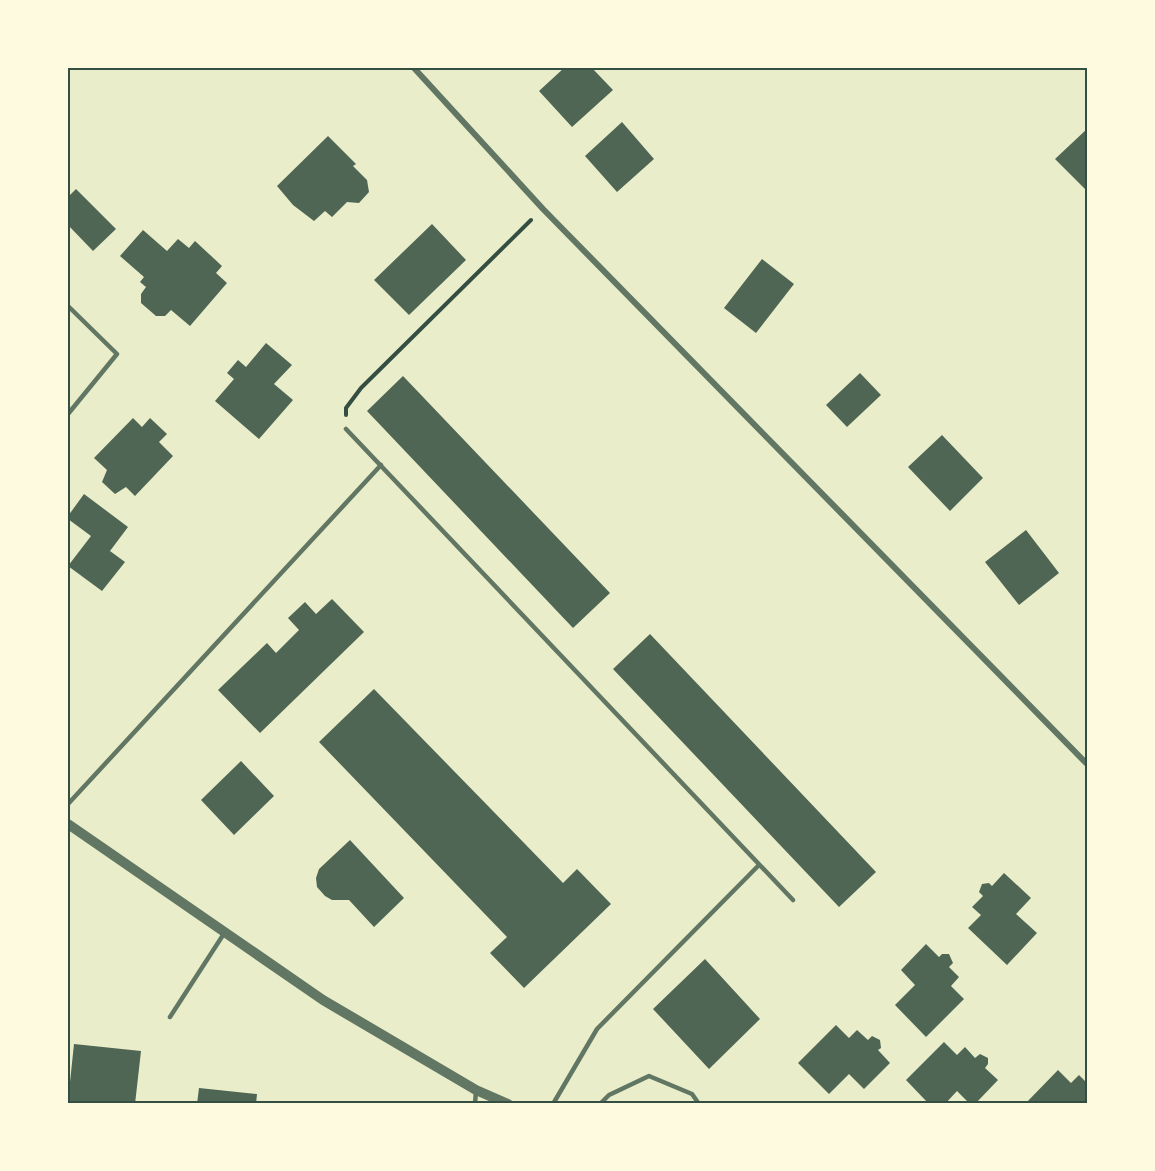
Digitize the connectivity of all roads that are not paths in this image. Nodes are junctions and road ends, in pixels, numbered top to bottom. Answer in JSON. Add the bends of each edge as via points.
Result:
{"nodes":[{"id":1,"x":414,"y":68,"type":"edge"},
{"id":2,"x":68,"y":306,"type":"edge"},
{"id":3,"x":68,"y":414,"type":"edge"},
{"id":4,"x":346,"y":429,"type":"road end"},
{"id":5,"x":381,"y":465,"type":"junction"},
{"id":6,"x":1088,"y":765,"type":"edge"},
{"id":7,"x":68,"y":804,"type":"edge"},
{"id":8,"x":68,"y":824,"type":"edge"},
{"id":9,"x":759,"y":865,"type":"junction"},
{"id":10,"x":792,"y":900,"type":"dead end"},
{"id":11,"x":225,"y":932,"type":"junction"},
{"id":12,"x":170,"y":1017,"type":"dead end"},
{"id":13,"x":476,"y":1090,"type":"junction"},
{"id":14,"x":475,"y":1104,"type":"edge"},
{"id":15,"x":508,"y":1104,"type":"edge"},
{"id":16,"x":553,"y":1104,"type":"edge"},
{"id":17,"x":600,"y":1104,"type":"edge"},
{"id":18,"x":699,"y":1104,"type":"edge"}],
"edges":[{"from":1,"to":6,"type":"street","via":[[543,209]]},
{"from":2,"to":3,"type":"lane","via":[[117,354]]},
{"from":4,"to":5,"type":"lane"},
{"from":5,"to":7,"type":"lane"},
{"from":5,"to":9,"type":"lane"},
{"from":8,"to":11,"type":"street"},
{"from":9,"to":10,"type":"lane"},
{"from":9,"to":16,"type":"lane","via":[[597,1029]]},
{"from":11,"to":12,"type":"lane"},
{"from":11,"to":13,"type":"street","via":[[323,1000]]},
{"from":13,"to":14,"type":"lane"},
{"from":13,"to":15,"type":"street"},
{"from":17,"to":18,"type":"lane","via":[[609,1095],[649,1076],[692,1094]]}]}
